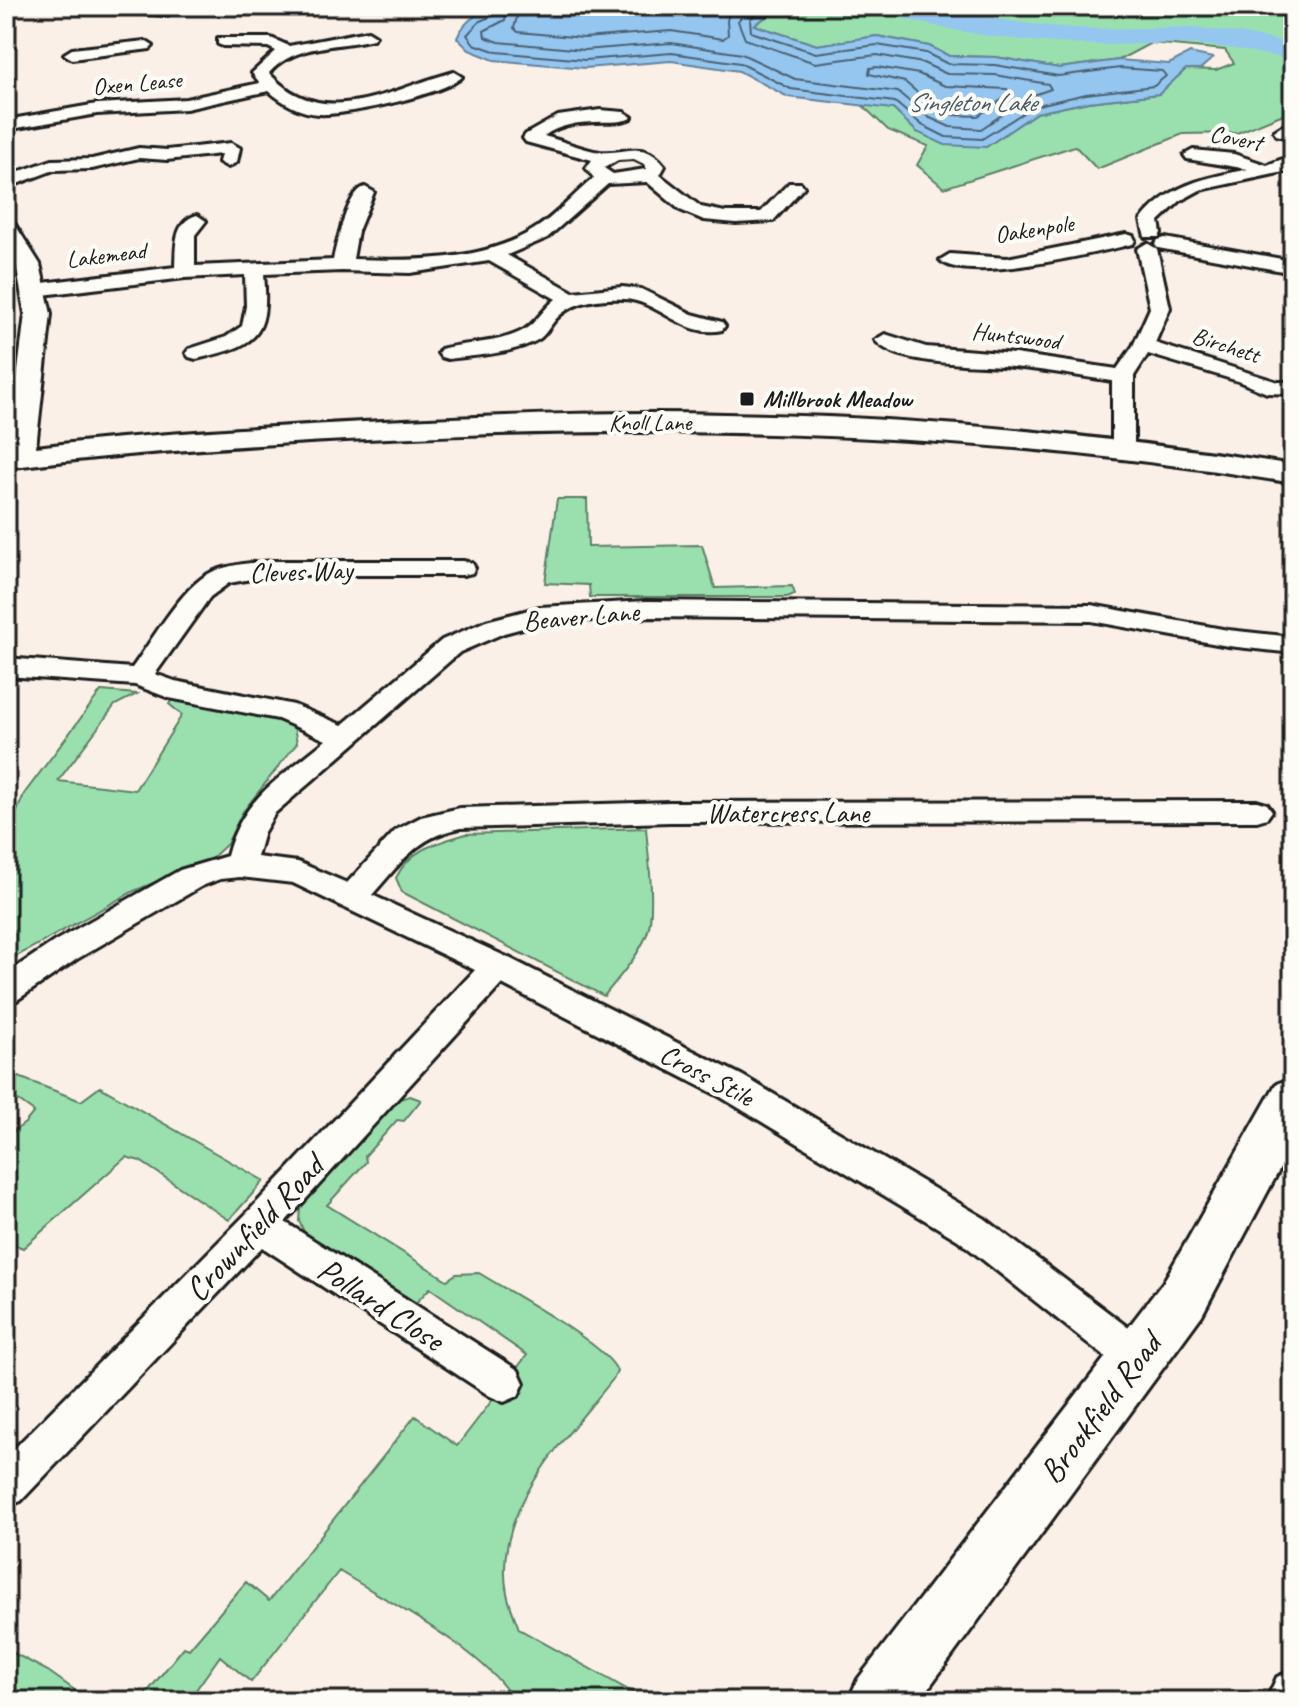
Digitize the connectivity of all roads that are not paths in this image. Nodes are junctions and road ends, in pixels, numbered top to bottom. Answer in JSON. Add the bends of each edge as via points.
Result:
{"nodes":[{"id":1,"x":102,"y":6,"type":"edge"},
{"id":2,"x":156,"y":30,"type":"edge"},
{"id":3,"x":368,"y":36,"type":"dead end"},
{"id":4,"x":223,"y":41,"type":"dead end"},
{"id":5,"x":287,"y":51,"type":"junction"},
{"id":6,"x":72,"y":54,"type":"dead end"},
{"id":7,"x":448,"y":85,"type":"dead end"},
{"id":8,"x":271,"y":86,"type":"junction"},
{"id":9,"x":624,"y":117,"type":"dead end"},
{"id":10,"x":6,"y":125,"type":"edge"},
{"id":11,"x":138,"y":131,"type":"junction"},
{"id":12,"x":532,"y":138,"type":"junction"},
{"id":13,"x":513,"y":148,"type":"dead end"},
{"id":14,"x":1193,"y":155,"type":"dead end"},
{"id":15,"x":228,"y":162,"type":"dead end"},
{"id":16,"x":1286,"y":166,"type":"edge"},
{"id":17,"x":604,"y":168,"type":"junction"},
{"id":18,"x":646,"y":177,"type":"junction"},
{"id":19,"x":11,"y":180,"type":"dead end"},
{"id":20,"x":795,"y":187,"type":"dead end"},
{"id":21,"x":387,"y":202,"type":"dead end"},
{"id":22,"x":6,"y":228,"type":"edge"},
{"id":23,"x":160,"y":235,"type":"dead end"},
{"id":24,"x":1155,"y":242,"type":"junction"},
{"id":25,"x":492,"y":255,"type":"junction"},
{"id":26,"x":951,"y":259,"type":"dead end"},
{"id":27,"x":342,"y":265,"type":"junction"},
{"id":28,"x":1293,"y":267,"type":"edge"},
{"id":29,"x":254,"y":268,"type":"junction"},
{"id":30,"x":185,"y":272,"type":"junction"},
{"id":31,"x":34,"y":290,"type":"junction"},
{"id":32,"x":570,"y":298,"type":"junction"},
{"id":33,"x":709,"y":319,"type":"dead end"},
{"id":34,"x":498,"y":345,"type":"junction"},
{"id":35,"x":1143,"y":346,"type":"junction"},
{"id":36,"x":896,"y":352,"type":"dead end"},
{"id":37,"x":196,"y":353,"type":"dead end"},
{"id":38,"x":448,"y":353,"type":"dead end"},
{"id":39,"x":507,"y":366,"type":"dead end"},
{"id":40,"x":1123,"y":376,"type":"junction"},
{"id":41,"x":1293,"y":388,"type":"edge"},
{"id":42,"x":1123,"y":451,"type":"junction"},
{"id":43,"x":13,"y":458,"type":"edge"},
{"id":44,"x":1293,"y":474,"type":"edge"},
{"id":45,"x":463,"y":568,"type":"dead end"},
{"id":46,"x":1293,"y":645,"type":"edge"},
{"id":47,"x":6,"y":667,"type":"edge"},
{"id":48,"x":139,"y":677,"type":"junction"},
{"id":49,"x":345,"y":737,"type":"junction"},
{"id":50,"x":1257,"y":811,"type":"dead end"},
{"id":51,"x":240,"y":866,"type":"junction"},
{"id":52,"x":350,"y":899,"type":"junction"},
{"id":53,"x":498,"y":967,"type":"junction"},
{"id":54,"x":6,"y":991,"type":"edge"},
{"id":55,"x":1293,"y":1098,"type":"edge"},
{"id":56,"x":259,"y":1225,"type":"junction"},
{"id":57,"x":1137,"y":1358,"type":"junction"},
{"id":58,"x":504,"y":1383,"type":"dead end"},
{"id":59,"x":6,"y":1486,"type":"edge"},
{"id":60,"x":1293,"y":1693,"type":"edge"},
{"id":61,"x":880,"y":1701,"type":"edge"},
{"id":62,"x":1289,"y":1701,"type":"edge"}],
"edges":[{"from":1,"to":2,"type":"street"},
{"from":2,"to":6,"type":"street"},
{"from":3,"to":5,"type":"street","via":[[336,34]]},
{"from":4,"to":5,"type":"street","via":[[275,38]]},
{"from":5,"to":8,"type":"street","via":[[260,73]]},
{"from":7,"to":8,"type":"street","via":[[321,113]]},
{"from":8,"to":11,"type":"street","name":"Oxen Lease","via":[[186,104]]},
{"from":9,"to":12,"type":"street","via":[[591,109]]},
{"from":10,"to":11,"type":"street","name":"Oxen Lease","via":[[97,109]]},
{"from":11,"to":15,"type":"street","via":[[167,155],[231,148]]},
{"from":11,"to":19,"type":"street","via":[[92,164],[52,165]]},
{"from":12,"to":13,"type":"street"},
{"from":12,"to":17,"type":"street"},
{"from":14,"to":16,"type":"street","name":"Covert"},
{"from":16,"to":24,"type":"street","via":[[1166,195],[1150,220]]},
{"from":17,"to":18,"type":"street","via":[[618,180]]},
{"from":17,"to":18,"type":"street","via":[[615,155],[643,156],[656,166]]},
{"from":17,"to":25,"type":"street","name":"Lakemead","via":[[540,234]]},
{"from":18,"to":20,"type":"street","via":[[692,209],[771,224]]},
{"from":21,"to":27,"type":"street","via":[[362,197]]},
{"from":22,"to":31,"type":"street","via":[[28,264]]},
{"from":23,"to":30,"type":"street","name":"Lakemead","via":[[192,228]]},
{"from":24,"to":26,"type":"street","name":"Oakenpole","via":[[1126,240],[1007,264]]},
{"from":24,"to":28,"type":"street"},
{"from":24,"to":35,"type":"street","via":[[1160,308]]},
{"from":25,"to":27,"type":"street","name":"Lakemead","via":[[410,267]]},
{"from":25,"to":32,"type":"street"},
{"from":27,"to":29,"type":"street","name":"Lakemead"},
{"from":29,"to":30,"type":"street","name":"Lakemead"},
{"from":29,"to":37,"type":"street","via":[[258,317],[250,332]]},
{"from":30,"to":31,"type":"street","name":"Lakemead"},
{"from":31,"to":43,"type":"street","via":[[38,314]]},
{"from":32,"to":33,"type":"street","via":[[641,295],[685,319]]},
{"from":32,"to":34,"type":"street","via":[[533,334]]},
{"from":34,"to":38,"type":"street"},
{"from":34,"to":39,"type":"street"},
{"from":35,"to":40,"type":"street"},
{"from":35,"to":41,"type":"street","name":"Birchett","via":[[1275,388]]},
{"from":36,"to":40,"type":"street","name":"Huntswood"},
{"from":40,"to":42,"type":"street"},
{"from":42,"to":43,"type":"street","name":"Knoll Lane","via":[[892,431],[664,421],[288,434]]},
{"from":42,"to":44,"type":"street","name":"Knoll Lane"},
{"from":45,"to":48,"type":"street","name":"Cleves Way","via":[[274,568],[220,578],[201,592]]},
{"from":46,"to":49,"type":"street","name":"Beaver Lane","via":[[1091,613],[575,611],[513,621],[451,646]]},
{"from":47,"to":48,"type":"street"},
{"from":48,"to":49,"type":"street","via":[[169,689],[284,711]]},
{"from":49,"to":51,"type":"street","name":"Beaver Lane","via":[[266,802],[254,818]]},
{"from":50,"to":52,"type":"street","name":"Watercress Lane","via":[[670,812],[460,818],[431,824],[407,837]]},
{"from":51,"to":52,"type":"street","name":"Cross Stile","via":[[298,873]]},
{"from":51,"to":54,"type":"street","via":[[191,878]]},
{"from":52,"to":53,"type":"street","name":"Cross Stile"},
{"from":53,"to":56,"type":"street","name":"Crownfield Road"},
{"from":53,"to":57,"type":"street","name":"Cross Stile","via":[[731,1086],[971,1229]]},
{"from":55,"to":57,"type":"main road","name":"Brookfield Road","via":[[1183,1298]]},
{"from":56,"to":58,"type":"street","name":"Pollard Close"},
{"from":56,"to":59,"type":"street","name":"Crownfield Road"},
{"from":57,"to":61,"type":"main road","name":"Brookfield Road"},
{"from":60,"to":62,"type":"street"}]}
